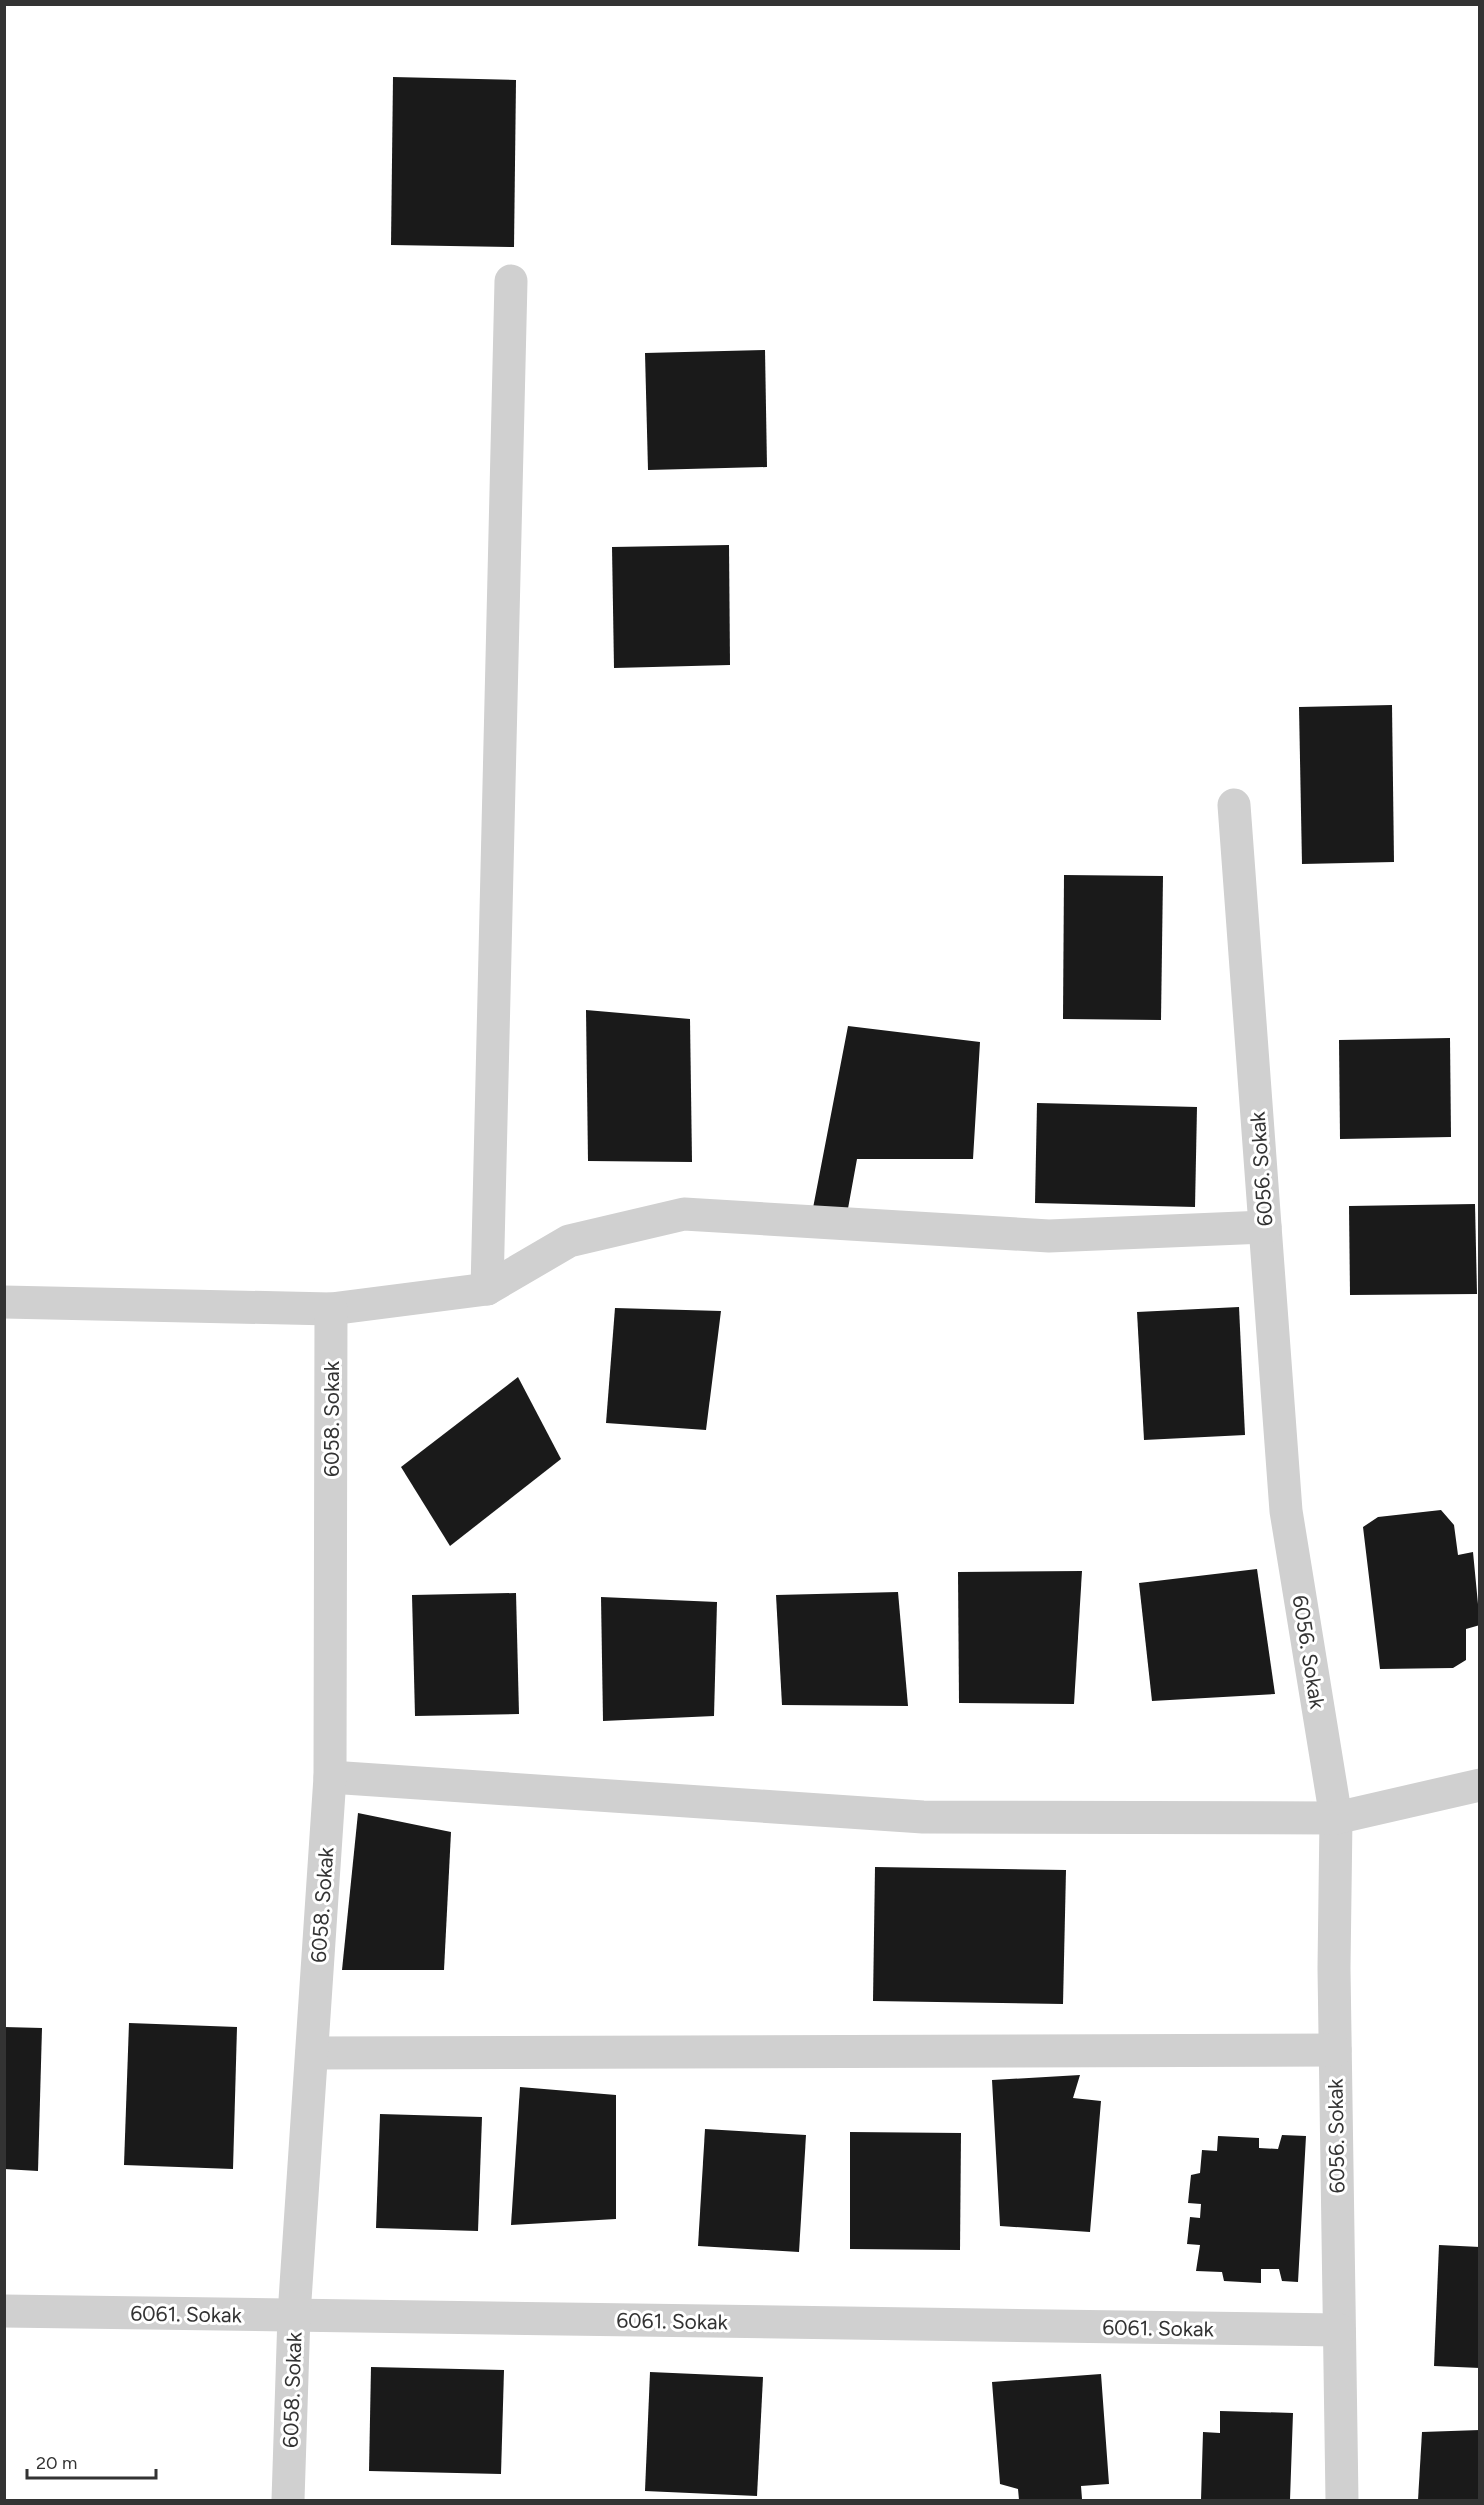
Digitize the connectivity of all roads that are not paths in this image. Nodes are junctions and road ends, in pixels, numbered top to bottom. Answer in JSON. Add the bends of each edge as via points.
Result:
{"nodes":[{"id":1,"x":511,"y":281,"type":"dead end"},
{"id":2,"x":1234,"y":805,"type":"dead end"},
{"id":3,"x":1265,"y":1227,"type":"junction"},
{"id":4,"x":487,"y":1289,"type":"junction"},
{"id":5,"x":4,"y":1302,"type":"edge"},
{"id":6,"x":331,"y":1309,"type":"junction"},
{"id":7,"x":330,"y":1777,"type":"junction"},
{"id":8,"x":1479,"y":1785,"type":"edge"},
{"id":9,"x":1336,"y":1818,"type":"junction"},
{"id":10,"x":1335,"y":2050,"type":"junction"},
{"id":11,"x":312,"y":2054,"type":"junction"},
{"id":12,"x":4,"y":2311,"type":"edge"},
{"id":13,"x":294,"y":2315,"type":"junction"},
{"id":14,"x":1339,"y":2330,"type":"junction"},
{"id":15,"x":288,"y":2500,"type":"edge"},
{"id":16,"x":1342,"y":2500,"type":"edge"}],
"edges":[{"from":1,"to":4,"type":"street"},
{"from":2,"to":3,"type":"street","name":"6056. Sokak"},
{"from":3,"to":4,"type":"street","via":[[1048,1236],[684,1214],[569,1241]]},
{"from":3,"to":9,"type":"street","name":"6056. Sokak","via":[[1286,1511]]},
{"from":4,"to":6,"type":"street"},
{"from":5,"to":6,"type":"street"},
{"from":6,"to":7,"type":"street","name":"6058. Sokak"},
{"from":7,"to":9,"type":"street","via":[[923,1817]]},
{"from":7,"to":11,"type":"street","name":"6058. Sokak"},
{"from":8,"to":9,"type":"street"},
{"from":9,"to":10,"type":"street","name":"6056. Sokak"},
{"from":10,"to":11,"type":"street"},
{"from":10,"to":14,"type":"street","name":"6056. Sokak"},
{"from":11,"to":13,"type":"street","name":"6058. Sokak"},
{"from":12,"to":13,"type":"street","name":"6061. Sokak"},
{"from":13,"to":14,"type":"street","name":"6061. Sokak"},
{"from":13,"to":15,"type":"street","name":"6058. Sokak"},
{"from":14,"to":16,"type":"street","name":"6056. Sokak"}]}
